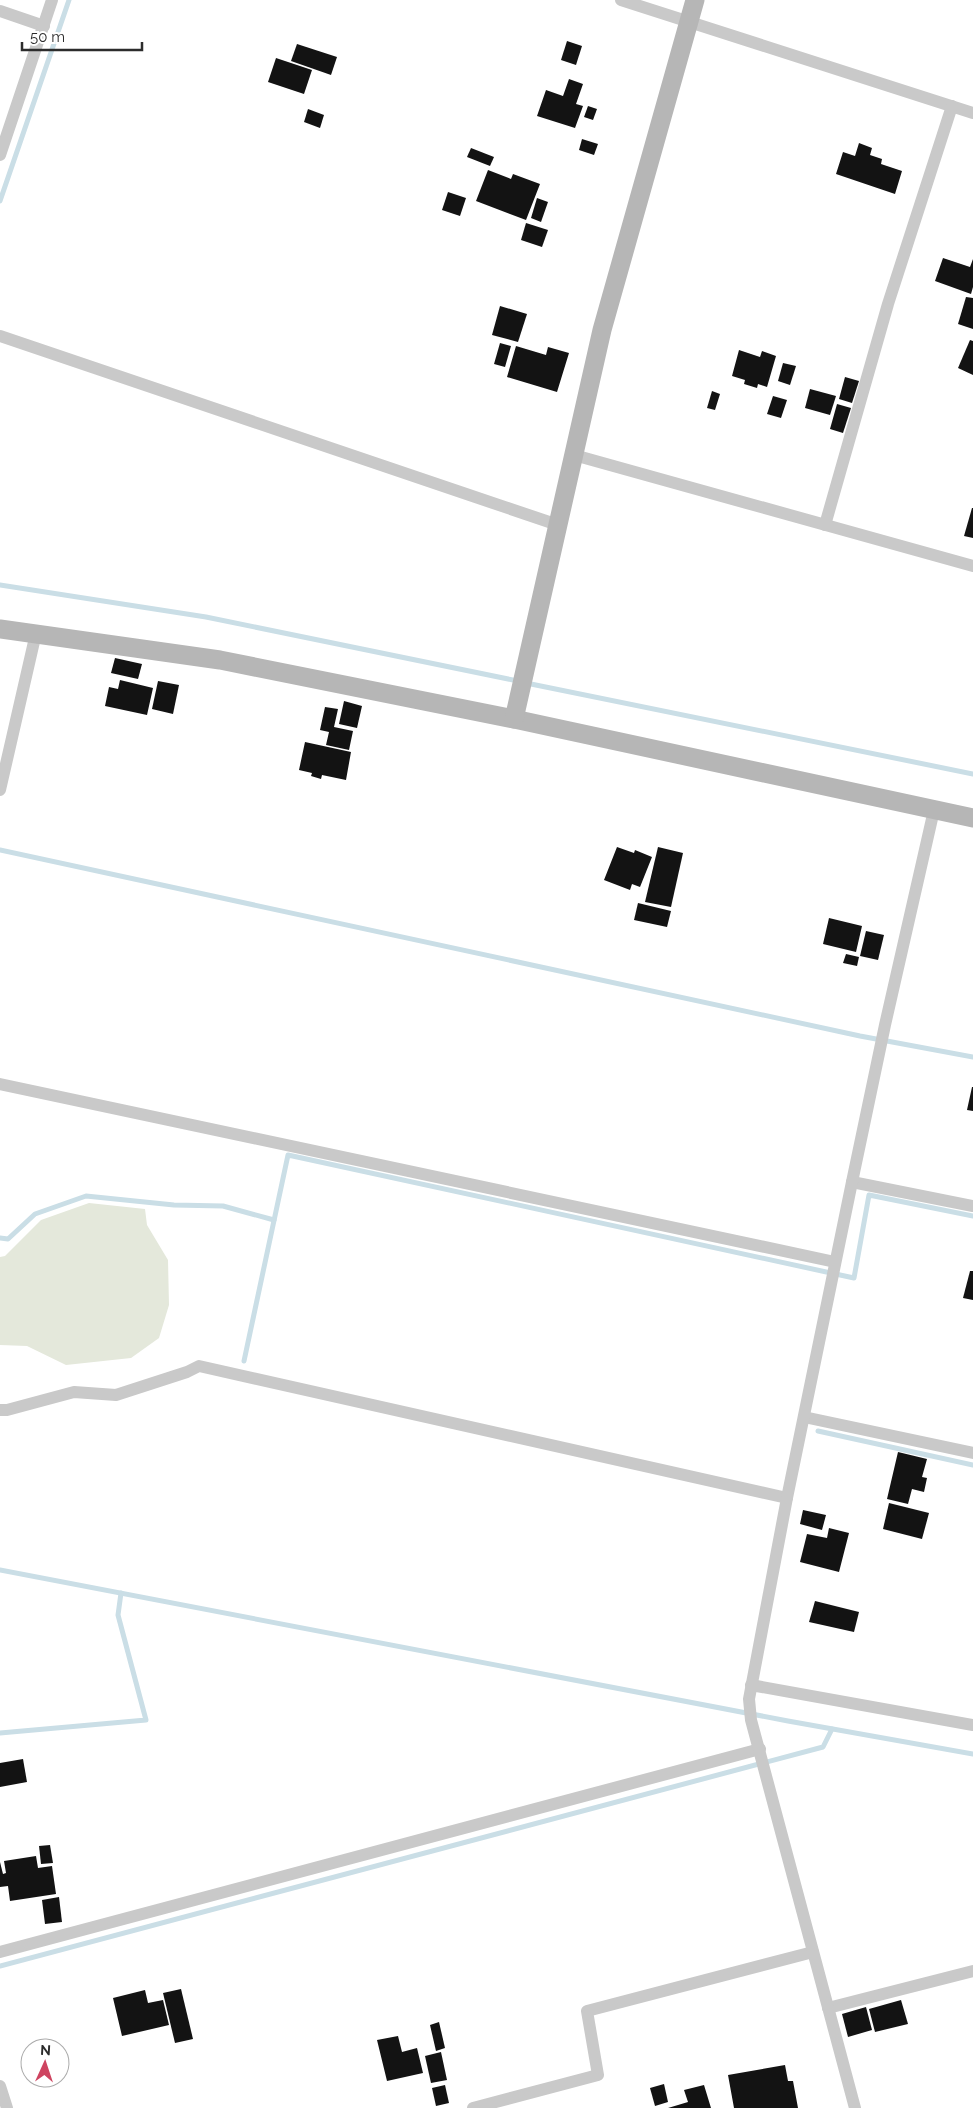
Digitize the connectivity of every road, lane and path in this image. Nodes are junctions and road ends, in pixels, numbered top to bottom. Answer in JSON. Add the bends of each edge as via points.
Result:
{"nodes":[{"id":1,"x":52,"y":0,"type":"edge"},
{"id":2,"x":621,"y":0,"type":"edge"},
{"id":3,"x":695,"y":0,"type":"edge"},
{"id":4,"x":0,"y":11,"type":"edge"},
{"id":5,"x":689,"y":21,"type":"junction"},
{"id":6,"x":44,"y":26,"type":"junction"},
{"id":7,"x":952,"y":106,"type":"junction"},
{"id":8,"x":973,"y":113,"type":"edge"},
{"id":9,"x":0,"y":154,"type":"edge"},
{"id":10,"x":0,"y":336,"type":"edge"},
{"id":11,"x":574,"y":455,"type":"junction"},
{"id":12,"x":558,"y":525,"type":"junction"},
{"id":13,"x":825,"y":525,"type":"junction"},
{"id":14,"x":973,"y":566,"type":"edge"},
{"id":15,"x":0,"y":628,"type":"edge"},
{"id":16,"x":36,"y":633,"type":"junction"},
{"id":17,"x":514,"y":720,"type":"junction"},
{"id":18,"x":0,"y":790,"type":"edge"},
{"id":19,"x":934,"y":810,"type":"junction"},
{"id":20,"x":973,"y":818,"type":"edge"},
{"id":21,"x":0,"y":1084,"type":"edge"},
{"id":22,"x":852,"y":1182,"type":"junction"},
{"id":23,"x":973,"y":1206,"type":"edge"},
{"id":24,"x":835,"y":1264,"type":"junction"},
{"id":25,"x":0,"y":1410,"type":"edge"},
{"id":26,"x":804,"y":1417,"type":"junction"},
{"id":27,"x":973,"y":1453,"type":"edge"},
{"id":28,"x":786,"y":1498,"type":"junction"},
{"id":29,"x":751,"y":1685,"type":"junction"},
{"id":30,"x":973,"y":1725,"type":"edge"},
{"id":31,"x":761,"y":1753,"type":"junction"},
{"id":32,"x":0,"y":1952,"type":"edge"},
{"id":33,"x":813,"y":1952,"type":"junction"},
{"id":34,"x":973,"y":1971,"type":"edge"},
{"id":35,"x":828,"y":2008,"type":"junction"},
{"id":36,"x":0,"y":2086,"type":"edge"},
{"id":37,"x":7,"y":2108,"type":"edge"},
{"id":38,"x":473,"y":2108,"type":"edge"},
{"id":39,"x":855,"y":2108,"type":"edge"}],
"edges":[{"from":1,"to":6,"type":"street"},
{"from":2,"to":5,"type":"street"},
{"from":3,"to":5,"type":"street"},
{"from":4,"to":6,"type":"street"},
{"from":5,"to":7,"type":"street"},
{"from":5,"to":11,"type":"street","via":[[602,330]]},
{"from":6,"to":9,"type":"street"},
{"from":7,"to":8,"type":"street"},
{"from":7,"to":13,"type":"street","via":[[888,304]]},
{"from":10,"to":12,"type":"street"},
{"from":11,"to":12,"type":"street"},
{"from":11,"to":13,"type":"street"},
{"from":12,"to":17,"type":"street"},
{"from":13,"to":14,"type":"street"},
{"from":15,"to":16,"type":"street"},
{"from":16,"to":17,"type":"street","via":[[220,660]]},
{"from":16,"to":18,"type":"street"},
{"from":17,"to":19,"type":"street"},
{"from":19,"to":20,"type":"street"},
{"from":19,"to":22,"type":"street"},
{"from":21,"to":24,"type":"street"},
{"from":22,"to":23,"type":"street"},
{"from":22,"to":24,"type":"street"},
{"from":24,"to":26,"type":"street"},
{"from":25,"to":28,"type":"street","via":[[74,1392],[116,1395],[199,1366]]},
{"from":26,"to":27,"type":"street"},
{"from":26,"to":28,"type":"street"},
{"from":28,"to":29,"type":"street"},
{"from":29,"to":30,"type":"street"},
{"from":29,"to":31,"type":"street","via":[[750,1720]]},
{"from":31,"to":32,"type":"street"},
{"from":31,"to":33,"type":"street"},
{"from":33,"to":35,"type":"street"},
{"from":33,"to":38,"type":"street","via":[[587,2011],[598,2076]]},
{"from":34,"to":35,"type":"street"},
{"from":35,"to":39,"type":"street"},
{"from":36,"to":37,"type":"street"}]}
